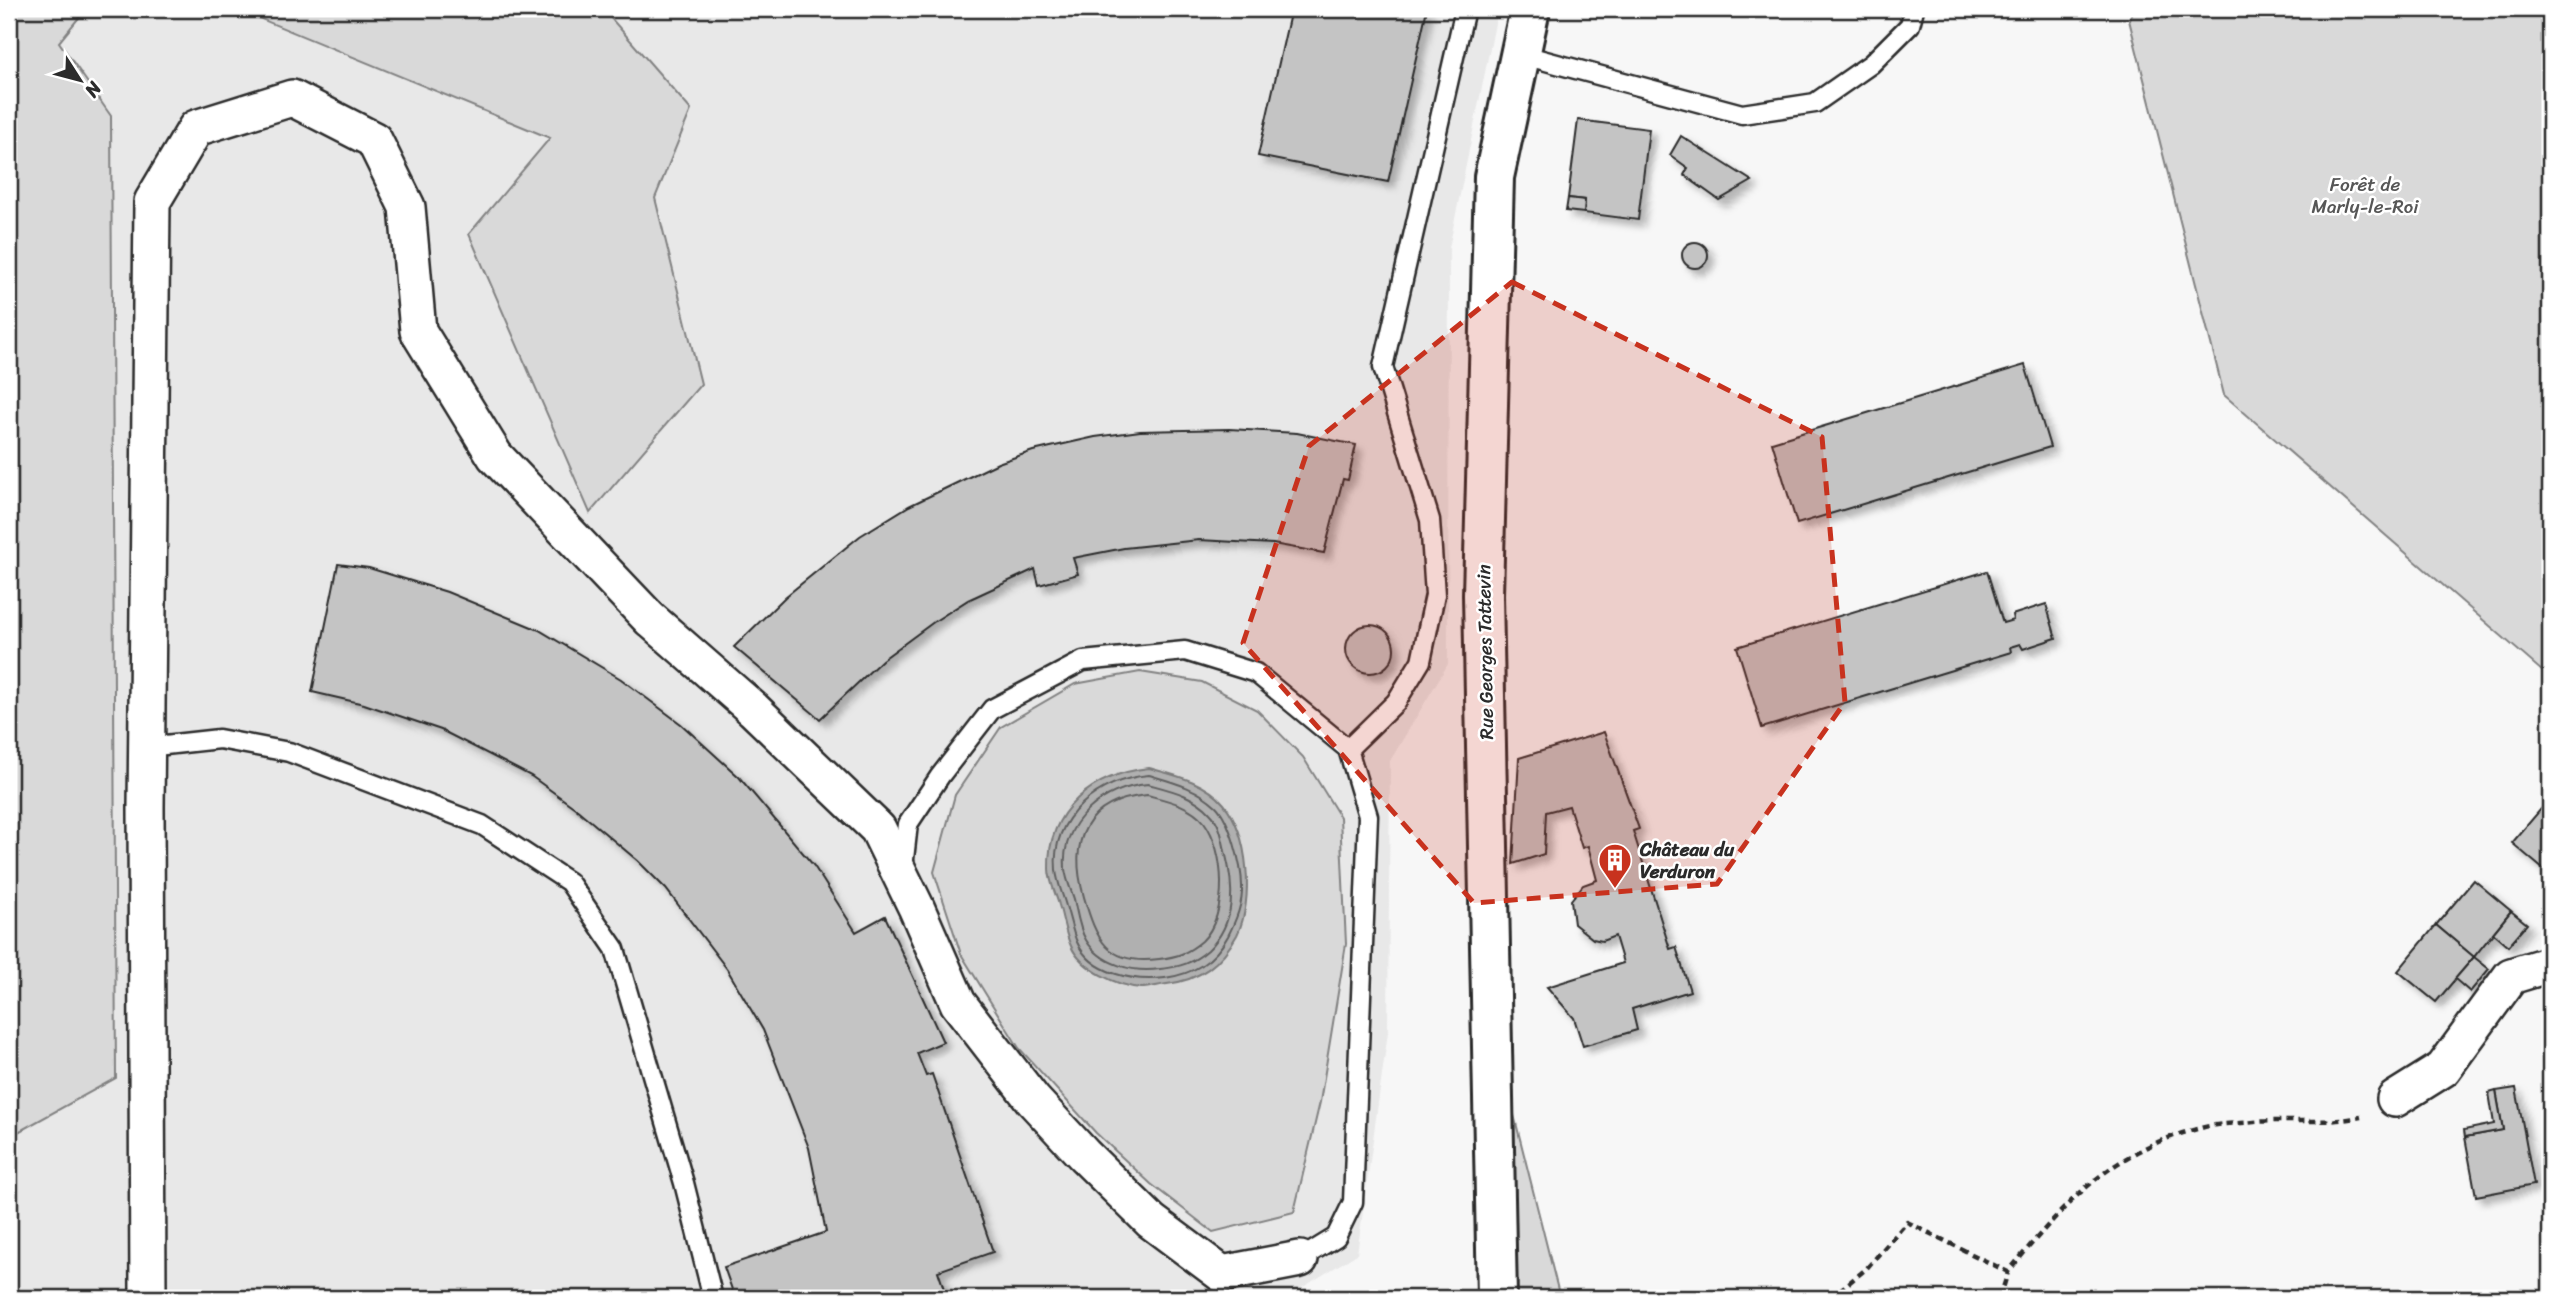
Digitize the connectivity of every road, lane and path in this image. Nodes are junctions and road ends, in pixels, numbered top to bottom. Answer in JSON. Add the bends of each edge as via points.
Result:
{"nodes":[{"id":1,"x":1465,"y":9,"type":"edge"},
{"id":2,"x":1530,"y":9,"type":"edge"},
{"id":3,"x":1914,"y":9,"type":"edge"},
{"id":4,"x":1520,"y":54,"type":"junction"},
{"id":5,"x":147,"y":747,"type":"junction"},
{"id":6,"x":1348,"y":749,"type":"junction"},
{"id":7,"x":902,"y":878,"type":"junction"},
{"id":8,"x":2550,"y":964,"type":"edge"},
{"id":9,"x":2395,"y":1099,"type":"joint"},
{"id":10,"x":1300,"y":1259,"type":"joint"},
{"id":11,"x":2008,"y":1272,"type":"junction"},
{"id":12,"x":148,"y":1298,"type":"edge"},
{"id":13,"x":713,"y":1298,"type":"edge"},
{"id":14,"x":1497,"y":1298,"type":"edge"},
{"id":15,"x":1830,"y":1298,"type":"edge"},
{"id":16,"x":2000,"y":1298,"type":"edge"}],
"edges":[{"from":1,"to":6,"type":"lane","via":[[1383,367],[1430,520],[1435,595],[1422,661],[1396,702]]},
{"from":2,"to":4,"type":"main road","name":"Rue Georges Tattevin"},
{"from":3,"to":4,"type":"lane","via":[[1910,25],[1871,64],[1815,103],[1742,114]]},
{"from":4,"to":14,"type":"main road","name":"Rue Georges Tattevin","via":[[1494,177],[1483,595]]},
{"from":5,"to":7,"type":"street","via":[[152,202],[196,128],[292,98],[374,140],[407,207],[418,331],[495,456],[650,619],[753,709],[878,829]]},
{"from":5,"to":12,"type":"street"},
{"from":5,"to":13,"type":"lane","via":[[219,739],[289,752],[482,825],[569,882],[615,949]]},
{"from":6,"to":7,"type":"lane","via":[[1256,673],[1185,651],[1083,661],[992,709],[908,824]]},
{"from":6,"to":10,"type":"lane","via":[[1368,816],[1353,1202],[1336,1237]]},
{"from":7,"to":10,"type":"street","via":[[958,1003],[1033,1100],[1151,1221],[1222,1274]]},
{"from":8,"to":9,"type":"street","via":[[2511,976],[2443,1069]]},
{"from":9,"to":11,"type":"path","via":[[2371,1115],[2337,1122],[2267,1121],[2204,1127],[2151,1143],[2094,1178]]},
{"from":11,"to":15,"type":"path","via":[[1907,1222],[1866,1269]]},
{"from":11,"to":16,"type":"path"}]}
